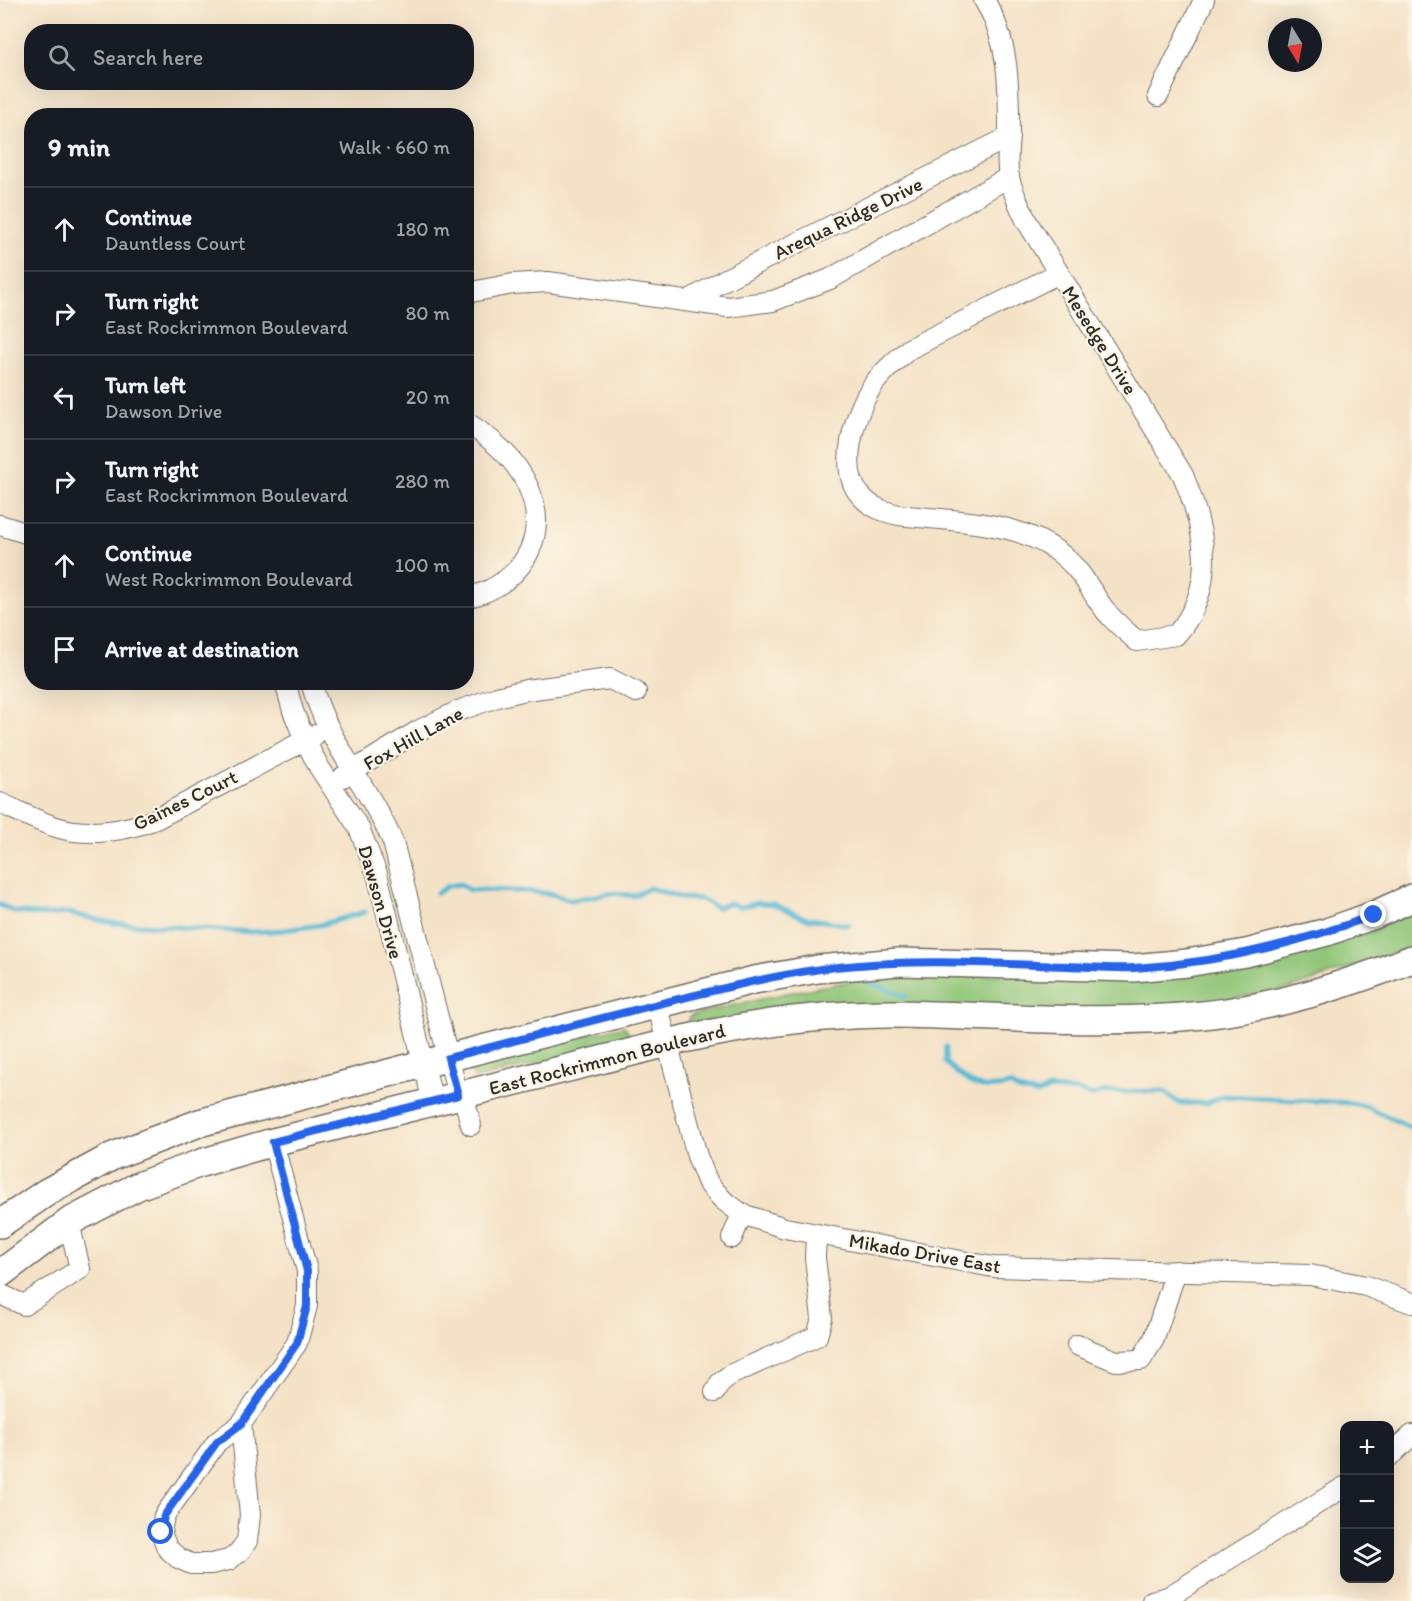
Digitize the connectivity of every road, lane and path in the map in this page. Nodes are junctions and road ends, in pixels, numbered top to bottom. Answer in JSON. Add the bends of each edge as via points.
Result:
{"nodes":[{"id":1,"x":984,"y":0,"type":"edge"},
{"id":2,"x":1204,"y":0,"type":"edge"},
{"id":3,"x":1158,"y":96,"type":"dead end"},
{"id":4,"x":1009,"y":137,"type":"junction"},
{"id":5,"x":1009,"y":177,"type":"junction"},
{"id":6,"x":1059,"y":273,"type":"junction"},
{"id":7,"x":474,"y":291,"type":"edge"},
{"id":8,"x":688,"y":301,"type":"junction"},
{"id":9,"x":474,"y":427,"type":"edge"},
{"id":10,"x":0,"y":525,"type":"edge"},
{"id":11,"x":24,"y":532,"type":"edge"},
{"id":12,"x":474,"y":596,"type":"edge"},
{"id":13,"x":287,"y":690,"type":"edge"},
{"id":14,"x":314,"y":690,"type":"edge"},
{"id":15,"x":636,"y":692,"type":"dead end"},
{"id":16,"x":328,"y":728,"type":"junction"},
{"id":17,"x":305,"y":740,"type":"junction"},
{"id":18,"x":353,"y":770,"type":"junction"},
{"id":19,"x":332,"y":785,"type":"junction"},
{"id":20,"x":0,"y":803,"type":"edge"},
{"id":21,"x":1412,"y":898,"type":"edge"},
{"id":22,"x":1412,"y":959,"type":"edge"},
{"id":23,"x":657,"y":1004,"type":"junction"},
{"id":24,"x":667,"y":1043,"type":"junction"},
{"id":25,"x":436,"y":1061,"type":"junction"},
{"id":26,"x":451,"y":1097,"type":"junction"},
{"id":27,"x":471,"y":1125,"type":"dead end"},
{"id":28,"x":273,"y":1142,"type":"junction"},
{"id":29,"x":742,"y":1214,"type":"junction"},
{"id":30,"x":69,"y":1222,"type":"junction"},
{"id":31,"x":0,"y":1224,"type":"edge"},
{"id":32,"x":816,"y":1234,"type":"junction"},
{"id":33,"x":732,"y":1238,"type":"dead end"},
{"id":34,"x":1176,"y":1271,"type":"junction"},
{"id":35,"x":0,"y":1274,"type":"edge"},
{"id":36,"x":0,"y":1294,"type":"edge"},
{"id":37,"x":1412,"y":1303,"type":"edge"},
{"id":38,"x":1077,"y":1346,"type":"dead end"},
{"id":39,"x":715,"y":1392,"type":"dead end"},
{"id":40,"x":241,"y":1424,"type":"junction"},
{"id":41,"x":1412,"y":1435,"type":"edge"},
{"id":42,"x":1394,"y":1451,"type":"edge"},
{"id":43,"x":1340,"y":1490,"type":"edge"},
{"id":44,"x":1152,"y":1601,"type":"edge"}],
"edges":[{"from":1,"to":4,"type":"street","name":"Mesedge Drive","via":[[1006,60]]},
{"from":2,"to":3,"type":"street"},
{"from":4,"to":5,"type":"street","name":"Mesedge Drive"},
{"from":4,"to":8,"type":"street","name":"Arequa Ridge Drive"},
{"from":5,"to":6,"type":"street","name":"Mesedge Drive","via":[[1026,220]]},
{"from":5,"to":8,"type":"street","name":"Arequa Ridge Drive","via":[[830,279],[800,292],[773,302],[728,307]]},
{"from":6,"to":6,"type":"street","name":"Mesedge Drive","via":[[1183,475],[1200,526],[1203,581],[1197,603],[1176,635],[1137,641],[1110,616],[1074,565],[1060,552],[1028,535],[993,526],[885,512],[860,496],[851,479],[849,458],[861,409],[873,386],[892,364],[909,349]]},
{"from":7,"to":8,"type":"street","name":"Arequa Ridge Drive","via":[[548,282]]},
{"from":9,"to":12,"type":"street","via":[[489,437],[520,471],[535,504],[537,522],[526,558],[517,572],[493,590]]},
{"from":10,"to":11,"type":"street"},
{"from":13,"to":17,"type":"street","name":"Dawson Drive"},
{"from":14,"to":16,"type":"street","name":"Dawson Drive"},
{"from":15,"to":18,"type":"street","name":"Fox Hill Lane","via":[[610,679],[497,697],[418,730]]},
{"from":16,"to":17,"type":"street","name":"Gaines Court"},
{"from":16,"to":18,"type":"street","name":"Dawson Drive"},
{"from":17,"to":19,"type":"street","name":"Dawson Drive"},
{"from":17,"to":20,"type":"street","name":"Gaines Court","via":[[134,828],[109,831],[57,827]]},
{"from":18,"to":19,"type":"street","name":"Fox Hill Lane"},
{"from":18,"to":25,"type":"street","name":"Dawson Drive","via":[[393,842]]},
{"from":19,"to":25,"type":"street","name":"Dawson Drive","via":[[359,828],[377,874]]},
{"from":21,"to":23,"type":"main road","name":"East Rockrimmon Boulevard","via":[[1365,919],[1291,943],[1211,959],[1132,968],[944,962],[858,965],[754,981]]},
{"from":22,"to":24,"type":"main road","name":"East Rockrimmon Boulevard","via":[[1329,988],[1203,1015],[1092,1020],[850,1015],[734,1028]]},
{"from":23,"to":24,"type":"street","name":"Mikado Drive East"},
{"from":23,"to":25,"type":"main road","name":"East Rockrimmon Boulevard"},
{"from":24,"to":26,"type":"main road","name":"East Rockrimmon Boulevard"},
{"from":24,"to":29,"type":"street","name":"Mikado Drive East","via":[[708,1183]]},
{"from":25,"to":26,"type":"street","name":"Dawson Drive"},
{"from":25,"to":31,"type":"main road","name":"East Rockrimmon Boulevard","via":[[199,1123],[160,1137],[113,1156],[47,1192]]},
{"from":26,"to":27,"type":"street","name":"Dawson Drive"},
{"from":26,"to":28,"type":"main road","name":"East Rockrimmon Boulevard"},
{"from":28,"to":30,"type":"main road","name":"East Rockrimmon Boulevard","via":[[138,1186]]},
{"from":28,"to":40,"type":"street","via":[[307,1271],[307,1306],[297,1343]]},
{"from":29,"to":32,"type":"street","name":"Mikado Drive East"},
{"from":29,"to":33,"type":"street"},
{"from":30,"to":35,"type":"main road","name":"East Rockrimmon Boulevard"},
{"from":30,"to":36,"type":"street","via":[[80,1269],[24,1305]]},
{"from":32,"to":34,"type":"street","name":"Mikado Drive East","via":[[993,1267]]},
{"from":32,"to":39,"type":"street","via":[[822,1318],[817,1336],[730,1375]]},
{"from":34,"to":37,"type":"street","name":"Mikado Drive East","via":[[1310,1275],[1366,1286]]},
{"from":34,"to":38,"type":"street","via":[[1154,1340],[1141,1360],[1116,1361]]},
{"from":40,"to":40,"type":"street","via":[[217,1442],[164,1516],[161,1532],[166,1548],[191,1564],[229,1560],[247,1541],[250,1515]]},
{"from":41,"to":42,"type":"street"},
{"from":43,"to":44,"type":"street","via":[[1168,1597]]}]}
